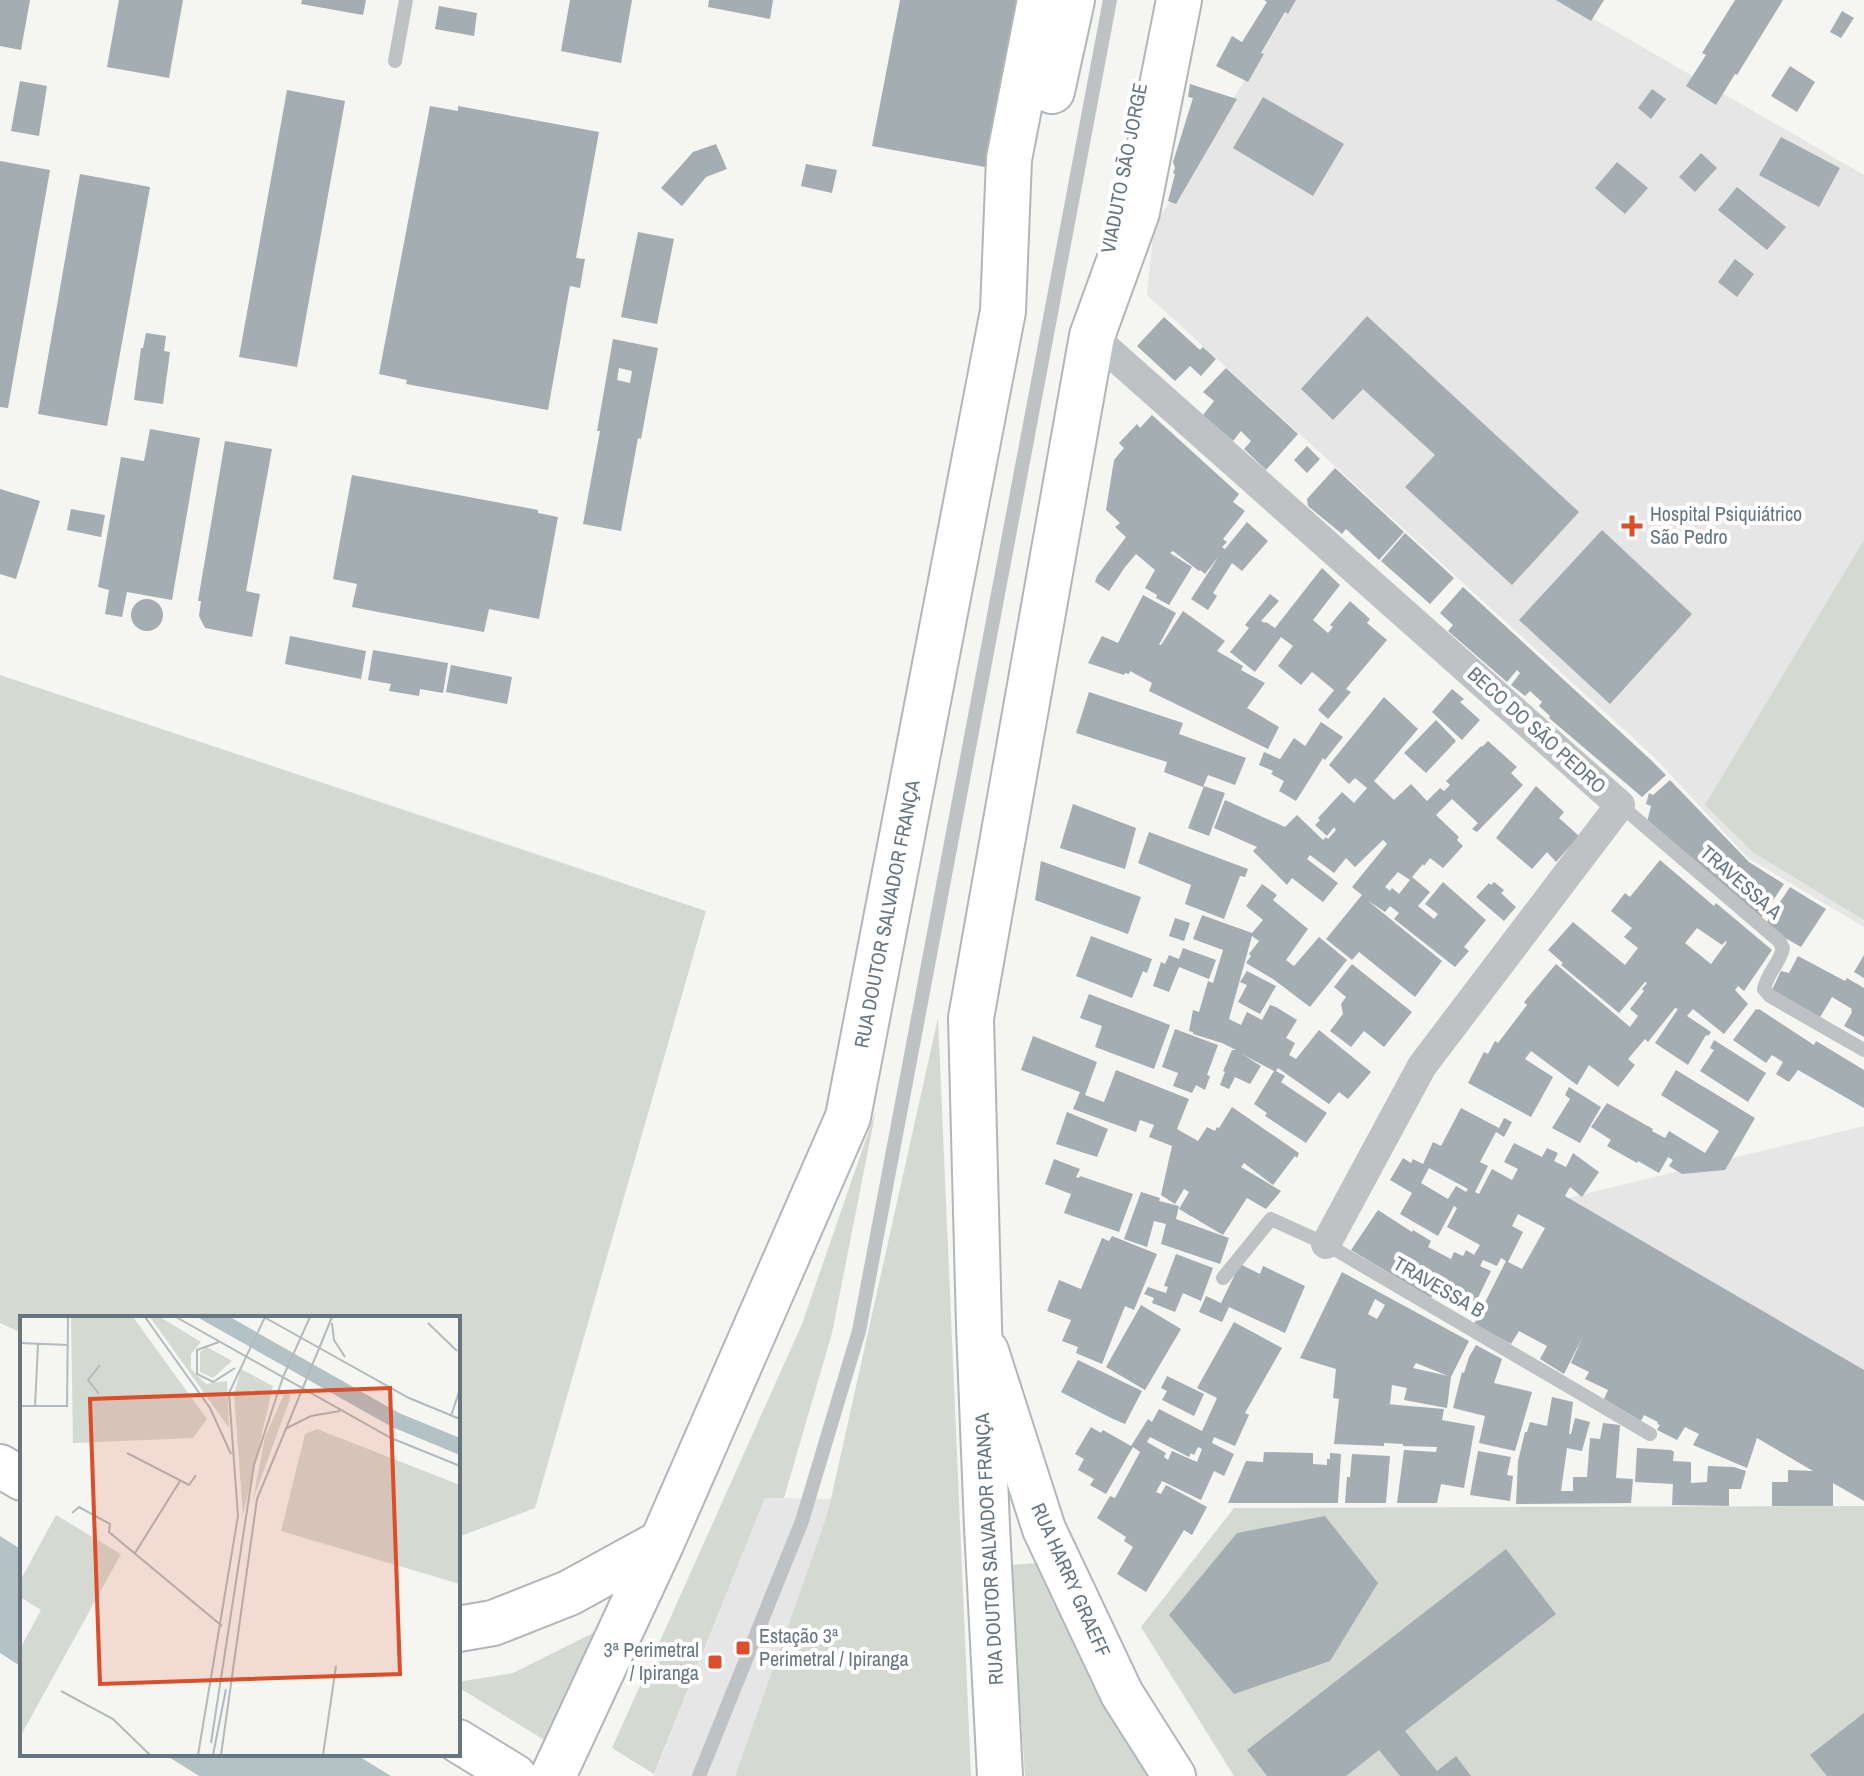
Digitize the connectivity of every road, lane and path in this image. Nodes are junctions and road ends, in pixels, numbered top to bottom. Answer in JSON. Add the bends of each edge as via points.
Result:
{"nodes":[{"id":1,"x":406,"y":0,"type":"edge"},
{"id":2,"x":1040,"y":0,"type":"edge"},
{"id":3,"x":1072,"y":0,"type":"edge"},
{"id":4,"x":1110,"y":0,"type":"edge"},
{"id":5,"x":1156,"y":0,"type":"edge"},
{"id":6,"x":1179,"y":0,"type":"edge"},
{"id":7,"x":395,"y":61,"type":"dead end"},
{"id":8,"x":1003,"y":311,"type":"junction"},
{"id":9,"x":1092,"y":336,"type":"junction"},
{"id":10,"x":1620,"y":805,"type":"junction"},
{"id":11,"x":1864,"y":1050,"type":"edge"},
{"id":12,"x":1326,"y":1244,"type":"junction"},
{"id":13,"x":1223,"y":1278,"type":"dead end"},
{"id":14,"x":979,"y":1326,"type":"junction"},
{"id":15,"x":1650,"y":1434,"type":"dead end"},
{"id":16,"x":0,"y":1466,"type":"edge"},
{"id":17,"x":20,"y":1478,"type":"edge"},
{"id":18,"x":662,"y":1542,"type":"junction"},
{"id":19,"x":460,"y":1629,"type":"edge"},
{"id":20,"x":460,"y":1742,"type":"edge"},
{"id":21,"x":515,"y":1776,"type":"edge"},
{"id":22,"x":553,"y":1776,"type":"edge"},
{"id":23,"x":699,"y":1776,"type":"edge"},
{"id":24,"x":1000,"y":1776,"type":"edge"},
{"id":25,"x":1174,"y":1776,"type":"edge"}],
"edges":[{"from":1,"to":7,"type":"lane"},
{"from":2,"to":8,"type":"main road","name":"RUA DOUTOR SALVADOR FRANÇA","via":[[1009,159]]},
{"from":3,"to":8,"type":"main road"},
{"from":4,"to":23,"type":"lane","via":[[859,1331],[802,1521]]},
{"from":5,"to":9,"type":"main road","name":"VIADUTO SÃO JORGE"},
{"from":6,"to":9,"type":"main road","name":"RUA DOUTOR SALVADOR FRANÇA","via":[[1137,212]]},
{"from":8,"to":18,"type":"main road","name":"RUA DOUTOR SALVADOR FRANÇA","via":[[848,1117]]},
{"from":9,"to":10,"type":"street","name":"BECO DO SÃO PEDRO"},
{"from":9,"to":14,"type":"main road","name":"RUA DOUTOR SALVADOR FRANÇA","via":[[971,1018]]},
{"from":10,"to":11,"type":"lane","name":"TRAVESSA A","via":[[1779,941],[1781,956],[1764,989],[1770,996]]},
{"from":10,"to":12,"type":"street","name":"BECO DO SÃO PEDRO","via":[[1422,1066]]},
{"from":12,"to":13,"type":"lane","name":"TRAVESSA B","via":[[1271,1219]]},
{"from":12,"to":15,"type":"lane","name":"TRAVESSA B"},
{"from":14,"to":24,"type":"main road","name":"RUA DOUTOR SALVADOR FRANÇA"},
{"from":14,"to":25,"type":"main road","name":"RUA HARRY GRAEFF","via":[[1044,1529],[1122,1694]]},
{"from":16,"to":17,"type":"main road"},
{"from":18,"to":19,"type":"main road","via":[[569,1593],[493,1623]]},
{"from":18,"to":22,"type":"main road","name":"RUA DOUTOR SALVADOR FRANÇA"},
{"from":20,"to":21,"type":"main road"}]}
